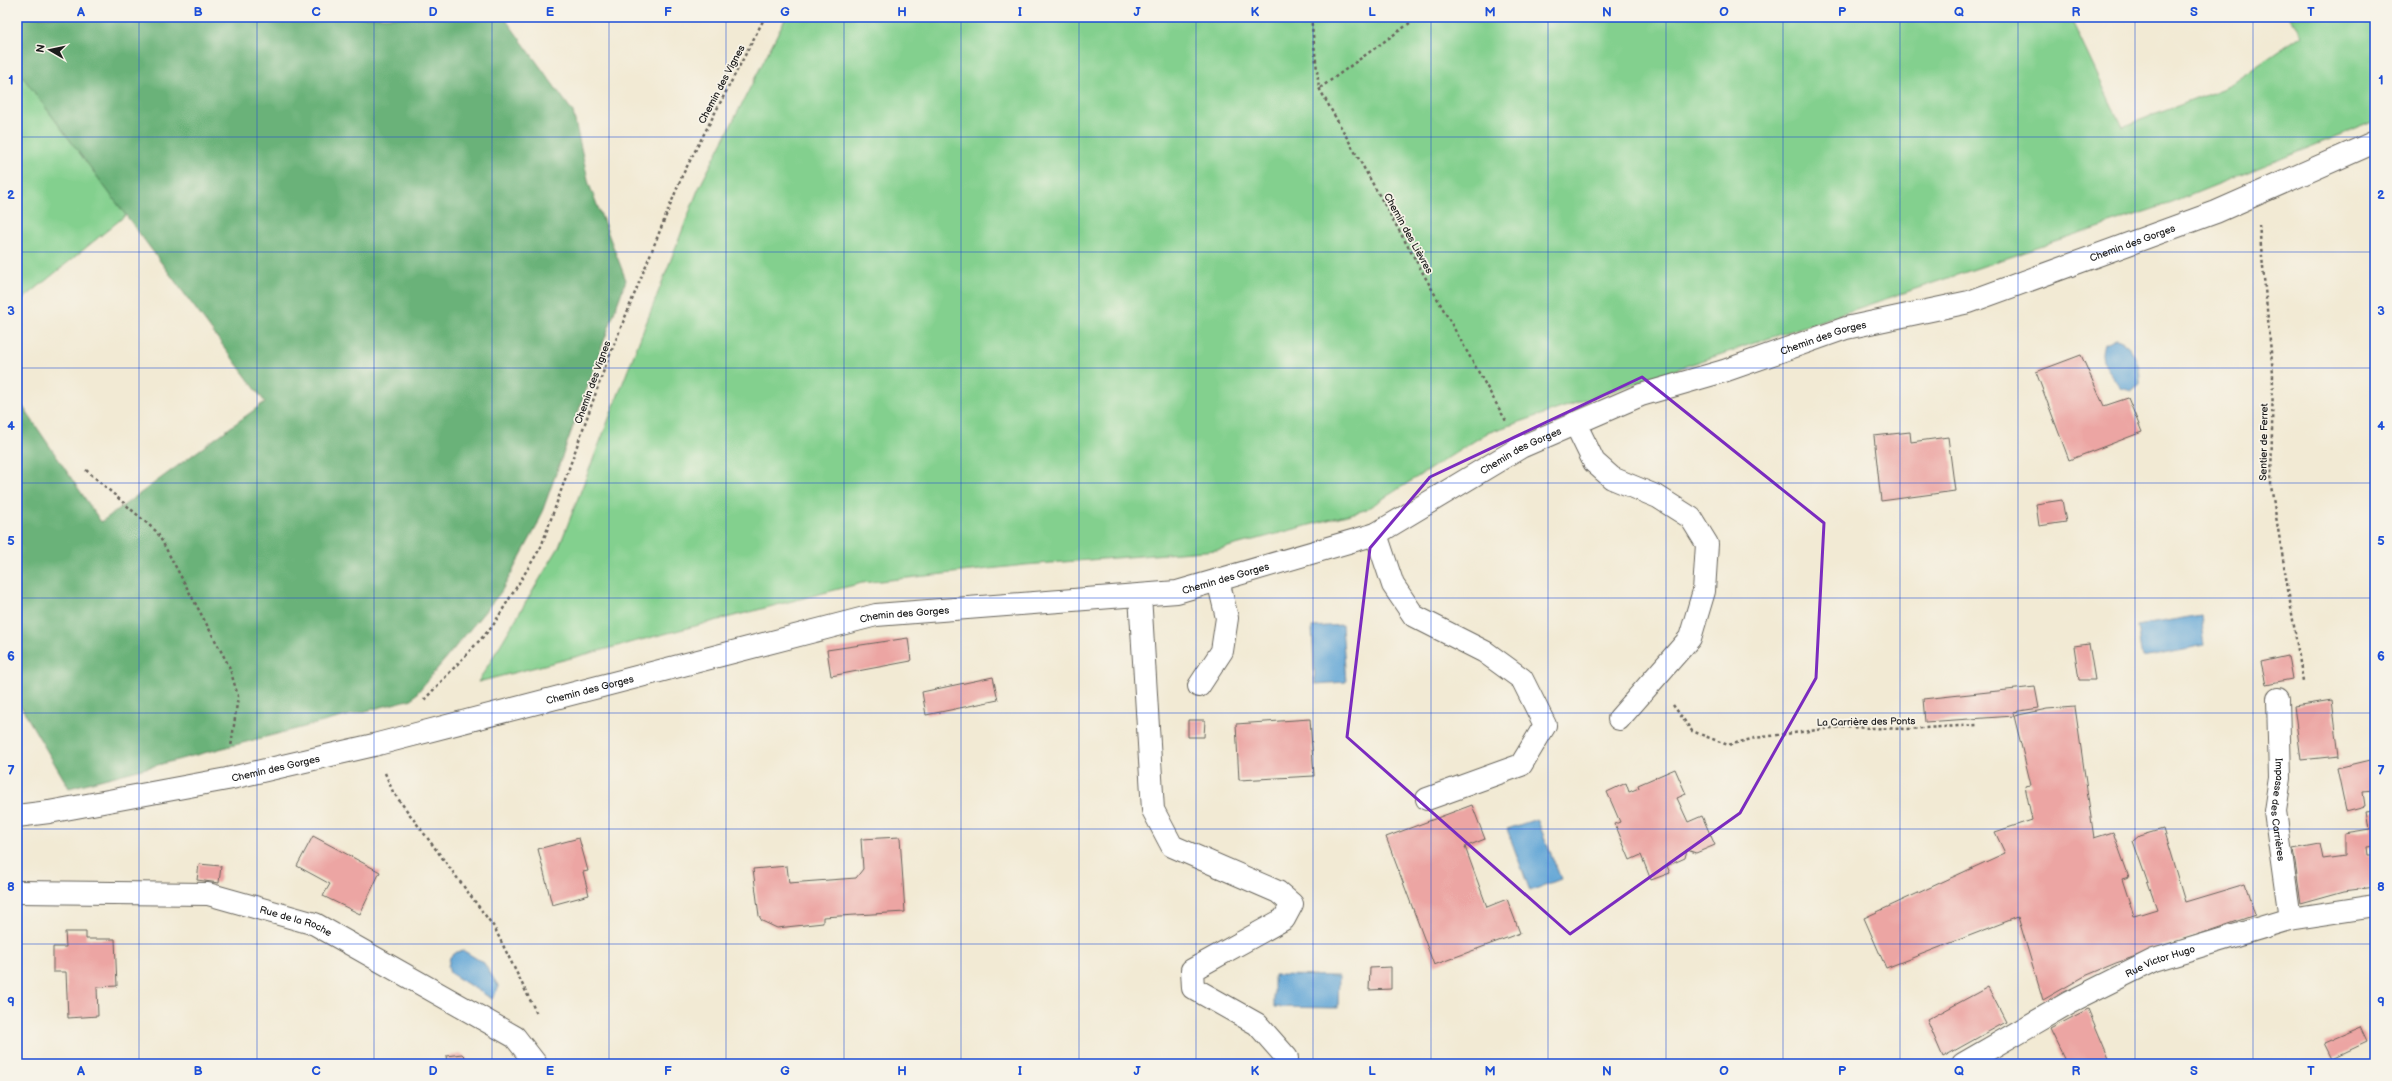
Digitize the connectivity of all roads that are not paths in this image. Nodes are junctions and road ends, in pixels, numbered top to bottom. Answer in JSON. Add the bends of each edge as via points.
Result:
{"nodes":[{"id":1,"x":2375,"y":142,"type":"edge"},
{"id":2,"x":1575,"y":423,"type":"junction"},
{"id":3,"x":1376,"y":534,"type":"junction"},
{"id":4,"x":1218,"y":580,"type":"junction"},
{"id":5,"x":1140,"y":595,"type":"junction"},
{"id":6,"x":1199,"y":686,"type":"dead end"},
{"id":7,"x":2278,"y":699,"type":"dead end"},
{"id":8,"x":1619,"y":719,"type":"dead end"},
{"id":9,"x":1427,"y":799,"type":"dead end"},
{"id":10,"x":17,"y":816,"type":"edge"},
{"id":11,"x":17,"y":892,"type":"edge"},
{"id":12,"x":2375,"y":906,"type":"edge"},
{"id":13,"x":2290,"y":919,"type":"junction"},
{"id":14,"x":1287,"y":1058,"type":"dead end"},
{"id":15,"x":536,"y":1064,"type":"edge"},
{"id":16,"x":1963,"y":1064,"type":"edge"}],
"edges":[{"from":1,"to":2,"type":"street","name":"Chemin des Gorges","via":[[2216,212],[1969,302],[1846,328],[1724,371],[1642,395]]},
{"from":2,"to":3,"type":"street","name":"Chemin des Gorges","via":[[1521,447]]},
{"from":2,"to":8,"type":"street","via":[[1594,462],[1612,478],[1658,497],[1691,518],[1707,544],[1704,591],[1690,638]]},
{"from":3,"to":4,"type":"street","name":"Chemin des Gorges"},
{"from":3,"to":9,"type":"street","via":[[1393,585],[1414,616],[1485,652],[1522,679],[1545,725],[1521,765]]},
{"from":4,"to":5,"type":"street","name":"Chemin des Gorges","via":[[1177,592]]},
{"from":4,"to":6,"type":"street","via":[[1227,618],[1222,651]]},
{"from":5,"to":10,"type":"street","name":"Chemin des Gorges","via":[[876,615],[374,745],[226,779]]},
{"from":5,"to":14,"type":"street","via":[[1153,810],[1172,846],[1278,892],[1292,904],[1284,919],[1192,970],[1192,988],[1257,1024]]},
{"from":7,"to":13,"type":"street","name":"Impasse des Carrières","via":[[2280,778],[2275,811]]},
{"from":11,"to":15,"type":"street","name":"Rue de la Roche","via":[[208,894],[315,924],[515,1037]]},
{"from":12,"to":13,"type":"street","name":"Rue Victor Hugo"},
{"from":13,"to":16,"type":"street","name":"Rue Victor Hugo","via":[[2154,960],[2070,1002]]}]}
